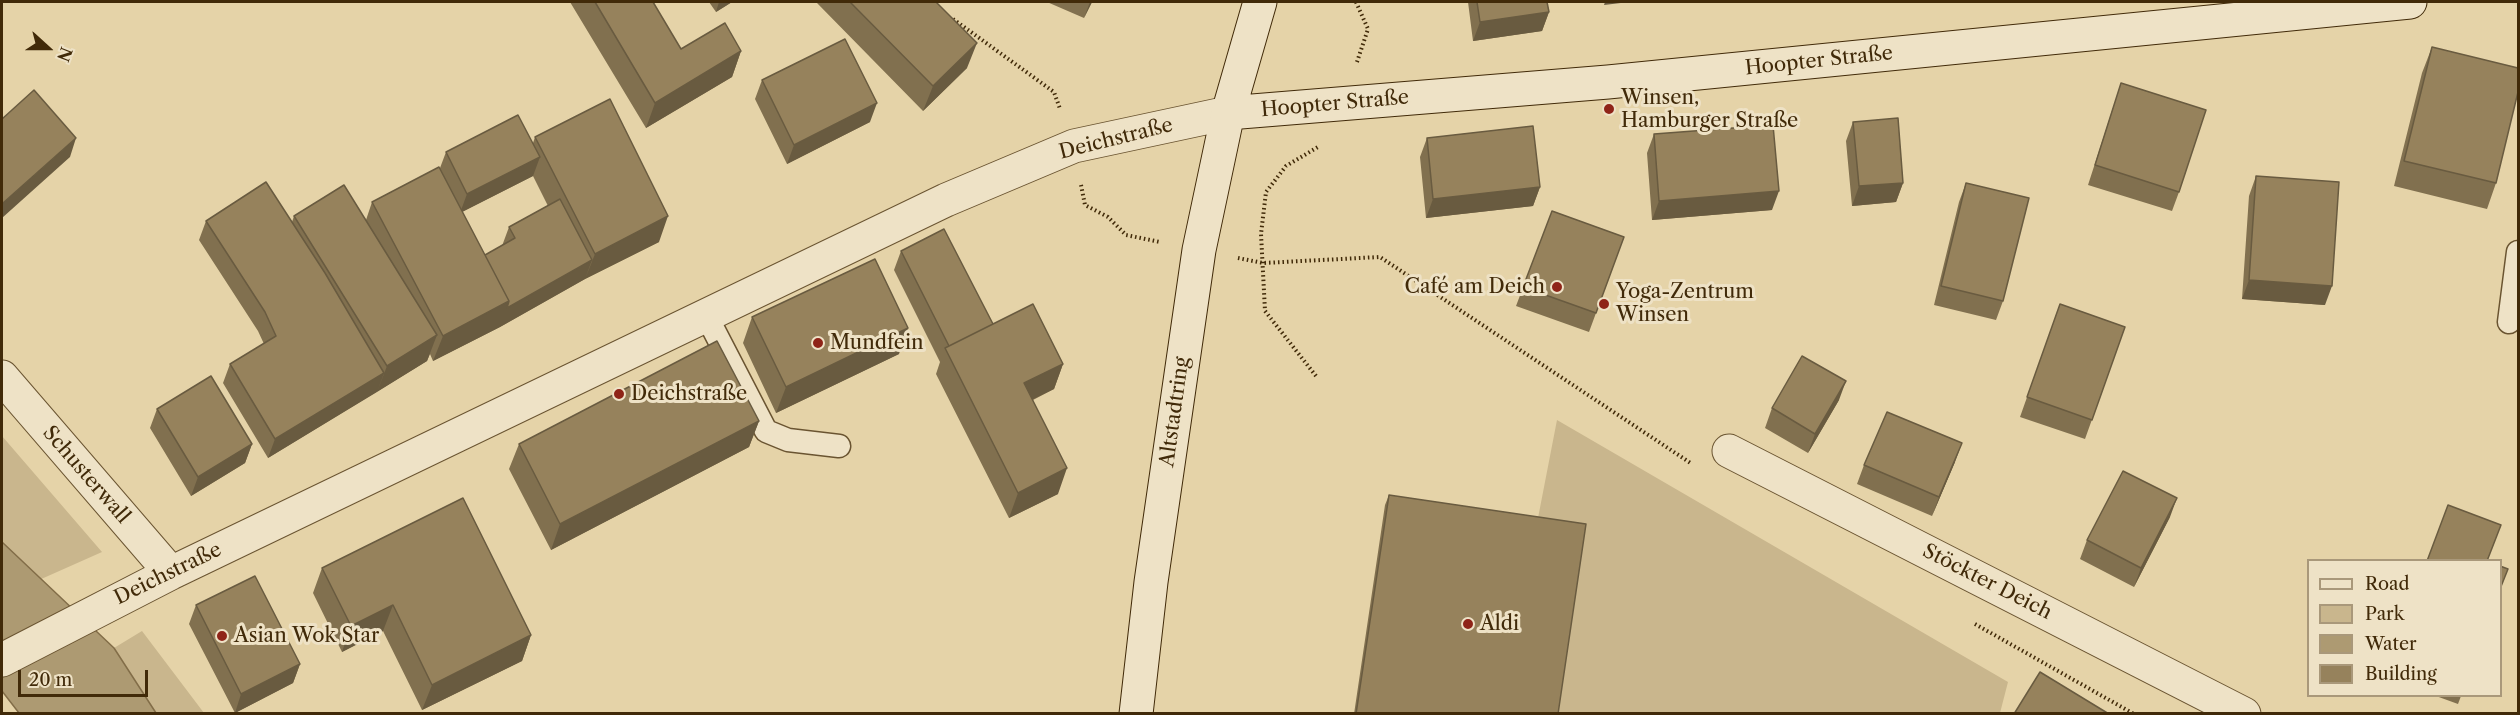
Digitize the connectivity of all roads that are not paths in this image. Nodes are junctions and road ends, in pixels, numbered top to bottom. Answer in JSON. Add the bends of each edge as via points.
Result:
{"nodes":[{"id":1,"x":1260,"y":2,"type":"edge"},
{"id":2,"x":2410,"y":2,"type":"edge"},
{"id":3,"x":2211,"y":12,"type":"edge"},
{"id":4,"x":1228,"y":113,"type":"junction"},
{"id":5,"x":2518,"y":252,"type":"edge"},
{"id":6,"x":706,"y":315,"type":"junction"},
{"id":7,"x":2509,"y":322,"type":"dead end"},
{"id":8,"x":2,"y":377,"type":"edge"},
{"id":9,"x":839,"y":446,"type":"dead end"},
{"id":10,"x":1729,"y":451,"type":"dead end"},
{"id":11,"x":171,"y":573,"type":"junction"},
{"id":12,"x":2,"y":660,"type":"edge"},
{"id":13,"x":1136,"y":714,"type":"edge"},
{"id":14,"x":2244,"y":714,"type":"edge"}],
"edges":[{"from":1,"to":4,"type":"street","name":"Altstadtring"},
{"from":2,"to":3,"type":"street","name":"Hoopter Straße"},
{"from":3,"to":4,"type":"street","name":"Hoopter Straße","via":[[1608,82]]},
{"from":4,"to":6,"type":"street","name":"Deichstraße","via":[[1074,146],[946,200]]},
{"from":4,"to":13,"type":"street","name":"Altstadtring","via":[[1199,250],[1150,582]]},
{"from":5,"to":7,"type":"lane"},
{"from":6,"to":9,"type":"lane","via":[[766,431],[788,440]]},
{"from":6,"to":11,"type":"street","name":"Deichstraße"},
{"from":8,"to":11,"type":"street","name":"Schusterwall"},
{"from":10,"to":14,"type":"street","name":"Stöckter Deich"},
{"from":11,"to":12,"type":"street","name":"Deichstraße"}]}
